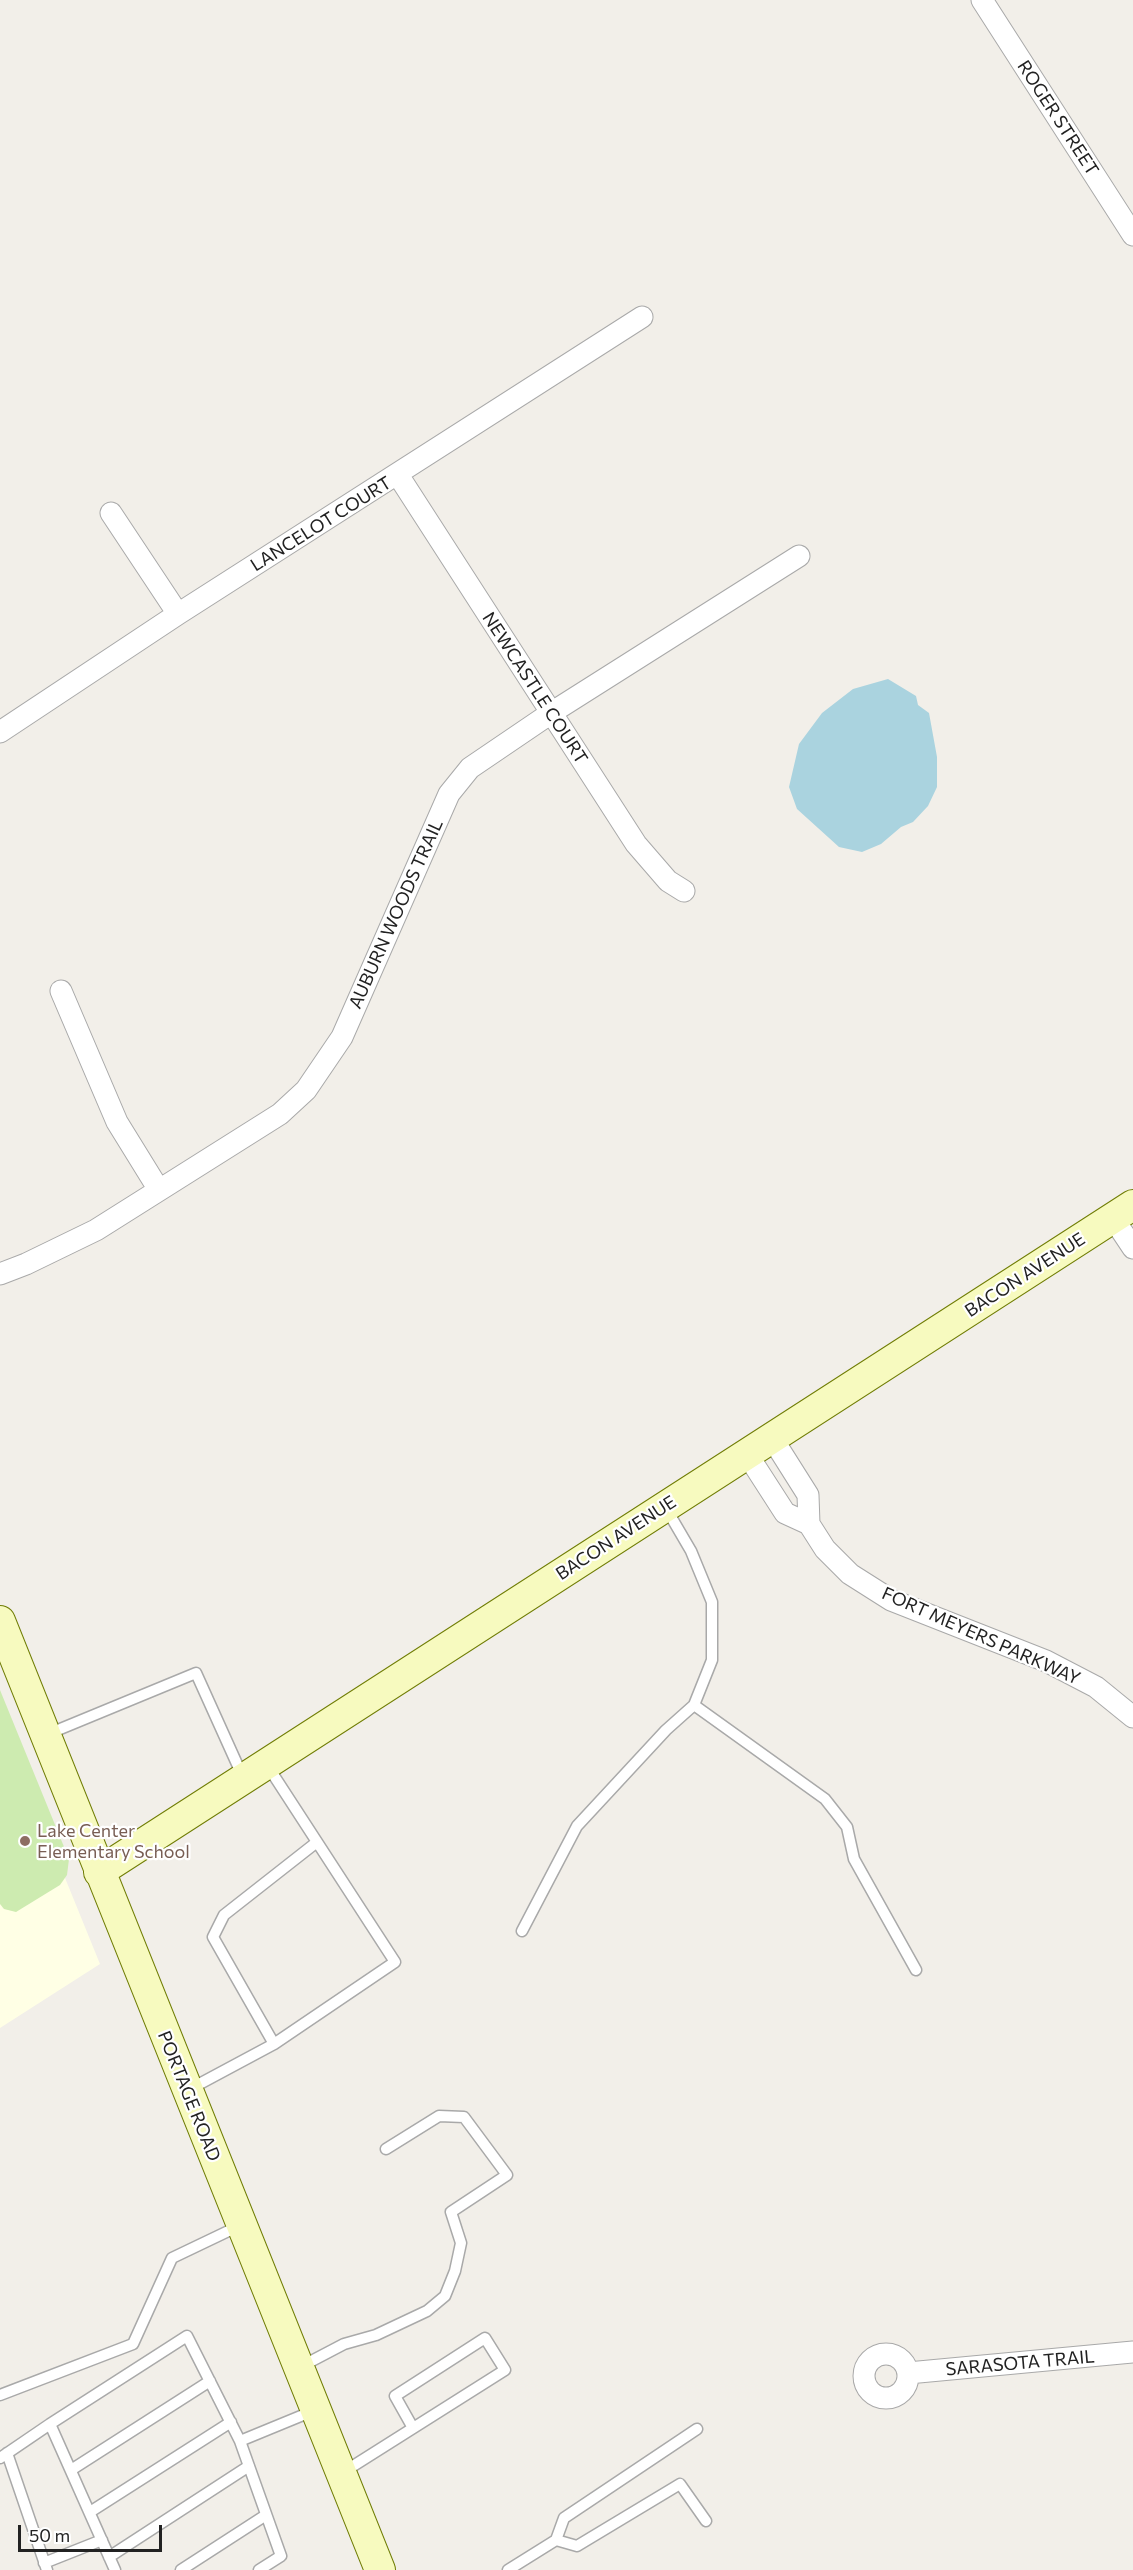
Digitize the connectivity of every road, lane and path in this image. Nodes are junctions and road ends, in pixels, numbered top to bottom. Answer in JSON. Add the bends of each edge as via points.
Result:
{"nodes":[{"id":1,"x":982,"y":0,"type":"edge"},
{"id":2,"x":1133,"y":235,"type":"edge"},
{"id":3,"x":642,"y":317,"type":"dead end"},
{"id":4,"x":398,"y":475,"type":"junction"},
{"id":5,"x":111,"y":513,"type":"dead end"},
{"id":6,"x":799,"y":556,"type":"dead end"},
{"id":7,"x":178,"y":614,"type":"junction"},
{"id":8,"x":551,"y":712,"type":"junction"},
{"id":9,"x":0,"y":732,"type":"edge"},
{"id":10,"x":684,"y":891,"type":"dead end"},
{"id":11,"x":61,"y":991,"type":"dead end"},
{"id":12,"x":159,"y":1190,"type":"junction"},
{"id":13,"x":1123,"y":1212,"type":"edge"},
{"id":14,"x":1133,"y":1248,"type":"edge"},
{"id":15,"x":0,"y":1274,"type":"edge"},
{"id":16,"x":772,"y":1438,"type":"junction"},
{"id":17,"x":747,"y":1454,"type":"junction"},
{"id":18,"x":665,"y":1507,"type":"junction"},
{"id":19,"x":809,"y":1524,"type":"junction"},
{"id":20,"x":0,"y":1621,"type":"edge"},
{"id":21,"x":694,"y":1705,"type":"junction"},
{"id":22,"x":1133,"y":1717,"type":"edge"},
{"id":23,"x":45,"y":1735,"type":"junction"},
{"id":24,"x":255,"y":1771,"type":"junction"},
{"id":25,"x":317,"y":1842,"type":"junction"},
{"id":26,"x":99,"y":1872,"type":"junction"},
{"id":27,"x":522,"y":1930,"type":"dead end"},
{"id":28,"x":916,"y":1970,"type":"dead end"},
{"id":29,"x":274,"y":2044,"type":"junction"},
{"id":30,"x":187,"y":2090,"type":"junction"},
{"id":31,"x":386,"y":2149,"type":"dead end"},
{"id":32,"x":242,"y":2225,"type":"junction"},
{"id":33,"x":1133,"y":2352,"type":"edge"},
{"id":34,"x":299,"y":2367,"type":"junction"},
{"id":35,"x":908,"y":2373,"type":"dead end"},
{"id":36,"x":210,"y":2381,"type":"junction"},
{"id":37,"x":0,"y":2395,"type":"edge"},
{"id":38,"x":316,"y":2409,"type":"junction"},
{"id":39,"x":231,"y":2422,"type":"junction"},
{"id":40,"x":50,"y":2424,"type":"junction"},
{"id":41,"x":413,"y":2428,"type":"junction"},
{"id":42,"x":697,"y":2429,"type":"dead end"},
{"id":43,"x":240,"y":2441,"type":"junction"},
{"id":44,"x":3,"y":2456,"type":"edge"},
{"id":45,"x":249,"y":2466,"type":"junction"},
{"id":46,"x":71,"y":2470,"type":"junction"},
{"id":47,"x":342,"y":2473,"type":"junction"},
{"id":48,"x":90,"y":2512,"type":"junction"},
{"id":49,"x":266,"y":2515,"type":"junction"},
{"id":50,"x":706,"y":2521,"type":"dead end"},
{"id":51,"x":102,"y":2540,"type":"junction"},
{"id":52,"x":556,"y":2540,"type":"junction"},
{"id":53,"x":109,"y":2557,"type":"junction"},
{"id":54,"x":46,"y":2567,"type":"edge"},
{"id":55,"x":115,"y":2570,"type":"edge"},
{"id":56,"x":181,"y":2570,"type":"edge"},
{"id":57,"x":259,"y":2570,"type":"edge"},
{"id":58,"x":380,"y":2570,"type":"edge"},
{"id":59,"x":508,"y":2570,"type":"edge"}],
"edges":[{"from":1,"to":2,"type":"street","name":"ROGER STREET"},
{"from":3,"to":4,"type":"street","name":"LANCELOT COURT"},
{"from":4,"to":7,"type":"street","name":"LANCELOT COURT"},
{"from":4,"to":8,"type":"street","name":"NEWCASTLE COURT"},
{"from":5,"to":7,"type":"street"},
{"from":6,"to":8,"type":"street","name":"AUBURN WOODS TRAIL"},
{"from":7,"to":9,"type":"street","name":"LANCELOT COURT"},
{"from":8,"to":10,"type":"street","name":"NEWCASTLE COURT","via":[[636,844],[669,881]]},
{"from":8,"to":12,"type":"street","name":"AUBURN WOODS TRAIL","via":[[470,768],[449,794],[342,1037],[306,1090],[280,1114]]},
{"from":11,"to":12,"type":"street","via":[[117,1122]]},
{"from":12,"to":15,"type":"street","name":"AUBURN WOODS TRAIL","via":[[96,1230]]},
{"from":13,"to":14,"type":"street"},
{"from":13,"to":16,"type":"street","name":"BACON AVENUE"},
{"from":16,"to":17,"type":"street","name":"BACON AVENUE"},
{"from":16,"to":19,"type":"street","name":"FORT MEYERS PARKWAY","via":[[808,1495]]},
{"from":17,"to":18,"type":"street","name":"BACON AVENUE"},
{"from":17,"to":19,"type":"street","name":"FORT MEYERS PARKWAY","via":[[785,1513]]},
{"from":18,"to":21,"type":"lane","via":[[691,1551],[712,1602],[712,1660]]},
{"from":18,"to":24,"type":"street","name":"BACON AVENUE"},
{"from":19,"to":22,"type":"street","name":"FORT MEYERS PARKWAY","via":[[825,1549],[850,1574],[891,1600],[1046,1660],[1096,1687]]},
{"from":20,"to":23,"type":"street","name":"PORTAGE ROAD"},
{"from":21,"to":27,"type":"lane","via":[[577,1826]]},
{"from":21,"to":28,"type":"lane","via":[[825,1799],[847,1827],[854,1859]]},
{"from":23,"to":24,"type":"lane","via":[[196,1673]]},
{"from":23,"to":26,"type":"street","name":"PORTAGE ROAD"},
{"from":24,"to":25,"type":"lane"},
{"from":24,"to":26,"type":"street","name":"BACON AVENUE"},
{"from":25,"to":29,"type":"lane","via":[[224,1915],[213,1937]]},
{"from":25,"to":29,"type":"lane","via":[[395,1962]]},
{"from":26,"to":30,"type":"street","name":"PORTAGE ROAD"},
{"from":29,"to":30,"type":"lane"},
{"from":30,"to":32,"type":"street","name":"PORTAGE ROAD"},
{"from":31,"to":34,"type":"lane","via":[[439,2116],[464,2117],[507,2175],[451,2212],[461,2243],[444,2296],[427,2311],[376,2335],[344,2344]]},
{"from":32,"to":34,"type":"street","name":"PORTAGE ROAD"},
{"from":32,"to":37,"type":"lane","via":[[172,2258],[133,2344]]},
{"from":33,"to":35,"type":"street","name":"SARASOTA TRAIL"},
{"from":34,"to":38,"type":"street","name":"PORTAGE ROAD"},
{"from":36,"to":39,"type":"lane"},
{"from":36,"to":40,"type":"lane","via":[[187,2336]]},
{"from":36,"to":46,"type":"lane"},
{"from":38,"to":43,"type":"lane"},
{"from":38,"to":47,"type":"street","name":"PORTAGE ROAD"},
{"from":39,"to":43,"type":"lane"},
{"from":39,"to":48,"type":"lane"},
{"from":40,"to":44,"type":"lane"},
{"from":40,"to":46,"type":"lane"},
{"from":41,"to":41,"type":"lane","via":[[505,2370],[485,2338],[395,2396]]},
{"from":41,"to":47,"type":"lane"},
{"from":42,"to":52,"type":"lane","via":[[564,2518]]},
{"from":43,"to":45,"type":"lane"},
{"from":44,"to":54,"type":"lane"},
{"from":45,"to":49,"type":"lane"},
{"from":45,"to":53,"type":"lane"},
{"from":46,"to":48,"type":"lane"},
{"from":47,"to":58,"type":"street","name":"PORTAGE ROAD"},
{"from":48,"to":51,"type":"lane"},
{"from":49,"to":56,"type":"lane"},
{"from":49,"to":57,"type":"lane","via":[[281,2556]]},
{"from":50,"to":52,"type":"lane","via":[[680,2484],[577,2546]]},
{"from":51,"to":53,"type":"lane"},
{"from":51,"to":54,"type":"lane"},
{"from":52,"to":59,"type":"lane"},
{"from":53,"to":55,"type":"lane"}]}
